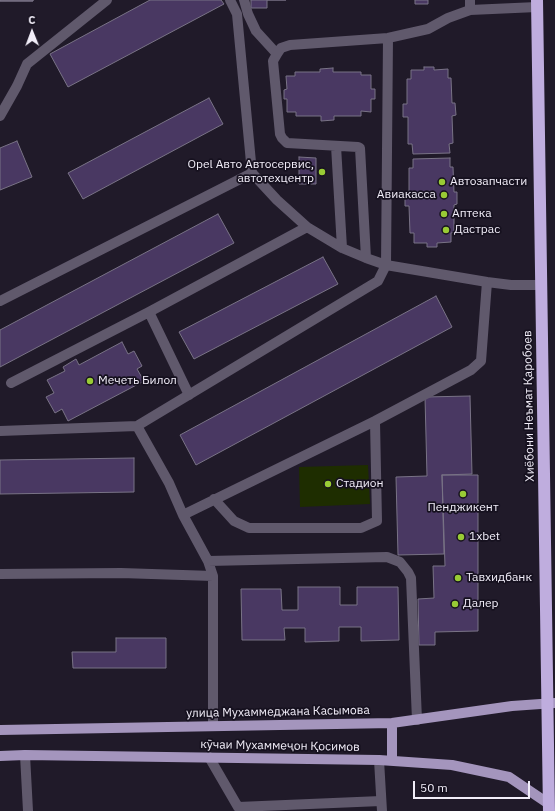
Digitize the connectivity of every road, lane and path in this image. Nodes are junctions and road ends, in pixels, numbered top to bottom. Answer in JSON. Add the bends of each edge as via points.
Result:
{"nodes":[{"id":1,"x":106,"y":0,"type":"edge"},
{"id":2,"x":230,"y":0,"type":"edge"},
{"id":3,"x":244,"y":0,"type":"edge"},
{"id":4,"x":537,"y":3,"type":"edge"},
{"id":5,"x":470,"y":5,"type":"edge"},
{"id":6,"x":242,"y":14,"type":"junction"},
{"id":7,"x":388,"y":38,"type":"junction"},
{"id":8,"x":276,"y":54,"type":"junction"},
{"id":9,"x":0,"y":116,"type":"edge"},
{"id":10,"x":336,"y":146,"type":"junction"},
{"id":11,"x":252,"y":173,"type":"junction"},
{"id":12,"x":307,"y":227,"type":"junction"},
{"id":13,"x":342,"y":248,"type":"junction"},
{"id":14,"x":366,"y":258,"type":"junction"},
{"id":15,"x":386,"y":265,"type":"junction"},
{"id":16,"x":487,"y":282,"type":"junction"},
{"id":17,"x":541,"y":285,"type":"junction"},
{"id":18,"x":0,"y":301,"type":"edge"},
{"id":19,"x":149,"y":312,"type":"junction"},
{"id":20,"x":11,"y":383,"type":"dead end"},
{"id":21,"x":189,"y":395,"type":"junction"},
{"id":22,"x":375,"y":421,"type":"junction"},
{"id":23,"x":137,"y":426,"type":"junction"},
{"id":24,"x":0,"y":431,"type":"edge"},
{"id":25,"x":214,"y":499,"type":"junction"},
{"id":26,"x":183,"y":515,"type":"junction"},
{"id":27,"x":208,"y":561,"type":"junction"},
{"id":28,"x":0,"y":574,"type":"edge"},
{"id":29,"x":213,"y":576,"type":"junction"},
{"id":30,"x":551,"y":703,"type":"edge"},
{"id":31,"x":417,"y":720,"type":"junction"},
{"id":32,"x":392,"y":723,"type":"junction"},
{"id":33,"x":213,"y":726,"type":"junction"},
{"id":34,"x":0,"y":730,"type":"edge"},
{"id":35,"x":25,"y":755,"type":"junction"},
{"id":36,"x":0,"y":756,"type":"edge"},
{"id":37,"x":209,"y":758,"type":"junction"},
{"id":38,"x":379,"y":760,"type":"junction"},
{"id":39,"x":392,"y":760,"type":"junction"},
{"id":40,"x":382,"y":806,"type":"edge"},
{"id":41,"x":549,"y":807,"type":"edge"},
{"id":42,"x":241,"y":809,"type":"edge"},
{"id":43,"x":28,"y":811,"type":"edge"}],
"edges":[{"from":1,"to":9,"type":"lane","via":[[27,64]]},
{"from":2,"to":6,"type":"lane"},
{"from":3,"to":6,"type":"lane"},
{"from":4,"to":5,"type":"lane"},
{"from":4,"to":17,"type":"highway","name":"Хиёбони Неъмат Қаробоев"},
{"from":5,"to":7,"type":"lane","via":[[428,29]]},
{"from":6,"to":8,"type":"lane"},
{"from":6,"to":11,"type":"lane"},
{"from":7,"to":8,"type":"lane","via":[[290,45],[281,48]]},
{"from":7,"to":15,"type":"lane"},
{"from":8,"to":10,"type":"lane","via":[[273,62],[282,138],[287,143]]},
{"from":10,"to":13,"type":"lane"},
{"from":10,"to":14,"type":"lane","via":[[358,147],[361,150]]},
{"from":11,"to":12,"type":"lane"},
{"from":11,"to":18,"type":"lane"},
{"from":12,"to":13,"type":"lane"},
{"from":12,"to":19,"type":"lane"},
{"from":13,"to":14,"type":"lane"},
{"from":14,"to":15,"type":"lane"},
{"from":15,"to":16,"type":"lane"},
{"from":15,"to":21,"type":"lane","via":[[378,281]]},
{"from":16,"to":17,"type":"lane"},
{"from":16,"to":22,"type":"lane","via":[[481,361],[471,370]]},
{"from":17,"to":30,"type":"highway","name":"Хиёбони Неъмат Қаробоев"},
{"from":19,"to":20,"type":"lane"},
{"from":19,"to":21,"type":"lane"},
{"from":21,"to":23,"type":"lane"},
{"from":22,"to":25,"type":"lane"},
{"from":22,"to":25,"type":"lane","via":[[377,521],[361,528],[249,528],[234,521]]},
{"from":23,"to":24,"type":"lane"},
{"from":23,"to":26,"type":"lane","via":[[169,483]]},
{"from":25,"to":26,"type":"lane"},
{"from":26,"to":27,"type":"lane"},
{"from":27,"to":29,"type":"lane"},
{"from":27,"to":31,"type":"lane","via":[[387,557],[400,562],[410,578]]},
{"from":28,"to":29,"type":"lane","via":[[121,573]]},
{"from":29,"to":33,"type":"lane"},
{"from":30,"to":31,"type":"main road","name":"улица Мухаммеджана Касымова"},
{"from":30,"to":41,"type":"highway","name":"Хиёбони Неъмат Қаробоев"},
{"from":31,"to":32,"type":"main road","name":"улица Мухаммеджана Касымова"},
{"from":32,"to":33,"type":"main road","name":"улица Мухаммеджана Касымова"},
{"from":32,"to":39,"type":"main road"},
{"from":33,"to":34,"type":"main road","name":"улица Мухаммеджана Касымова"},
{"from":35,"to":36,"type":"main road","name":"кӯчаи Мухаммеҷон Қосимов"},
{"from":35,"to":37,"type":"main road","name":"кӯчаи Мухаммеҷон Қосимов"},
{"from":35,"to":43,"type":"lane"},
{"from":37,"to":38,"type":"main road","name":"кӯчаи Мухаммеҷон Қосимов"},
{"from":37,"to":42,"type":"lane"},
{"from":38,"to":39,"type":"main road","name":"кӯчаи Мухаммеҷон Қосимов"},
{"from":38,"to":40,"type":"lane"},
{"from":39,"to":41,"type":"main road","name":"кӯчаи Мухаммеҷон Қосимов","via":[[452,765],[509,777]]},
{"from":40,"to":42,"type":"lane"}]}
